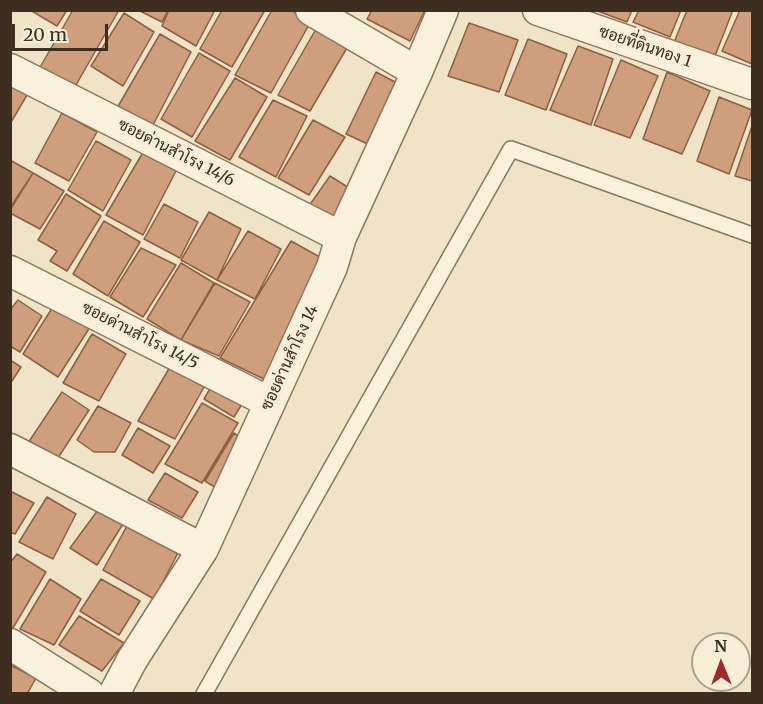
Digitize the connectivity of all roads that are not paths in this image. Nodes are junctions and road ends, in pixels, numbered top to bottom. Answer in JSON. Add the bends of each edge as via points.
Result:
{"nodes":[{"id":1,"x":311,"y":10,"type":"edge"},
{"id":2,"x":442,"y":10,"type":"edge"},
{"id":3,"x":538,"y":10,"type":"edge"},
{"id":4,"x":10,"y":69,"type":"edge"},
{"id":5,"x":417,"y":72,"type":"junction"},
{"id":6,"x":753,"y":84,"type":"edge"},
{"id":7,"x":753,"y":235,"type":"edge"},
{"id":8,"x":341,"y":237,"type":"junction"},
{"id":9,"x":10,"y":271,"type":"edge"},
{"id":10,"x":269,"y":402,"type":"junction"},
{"id":11,"x":10,"y":449,"type":"edge"},
{"id":12,"x":203,"y":549,"type":"junction"},
{"id":13,"x":10,"y":644,"type":"edge"},
{"id":14,"x":89,"y":693,"type":"edge"},
{"id":15,"x":114,"y":693,"type":"edge"},
{"id":16,"x":204,"y":693,"type":"edge"}],
"edges":[{"from":1,"to":5,"type":"street"},
{"from":2,"to":5,"type":"street","name":"ซอยด่านสำโรง 14"},
{"from":3,"to":6,"type":"street","name":"ซอยที่ดินทอง 1"},
{"from":4,"to":8,"type":"street","name":"ซอยด่านสำโรง 14/6"},
{"from":5,"to":8,"type":"street","name":"ซอยด่านสำโรง 14"},
{"from":7,"to":16,"type":"lane","via":[[511,149]]},
{"from":8,"to":10,"type":"street","name":"ซอยด่านสำโรง 14","via":[[332,267]]},
{"from":9,"to":10,"type":"street","name":"ซอยด่านสำโรง 14/5"},
{"from":10,"to":12,"type":"street","name":"ซอยด่านสำโรง 14"},
{"from":11,"to":12,"type":"street"},
{"from":12,"to":15,"type":"street","name":"ซอยด่านสำโรง 14"},
{"from":13,"to":14,"type":"street"}]}
